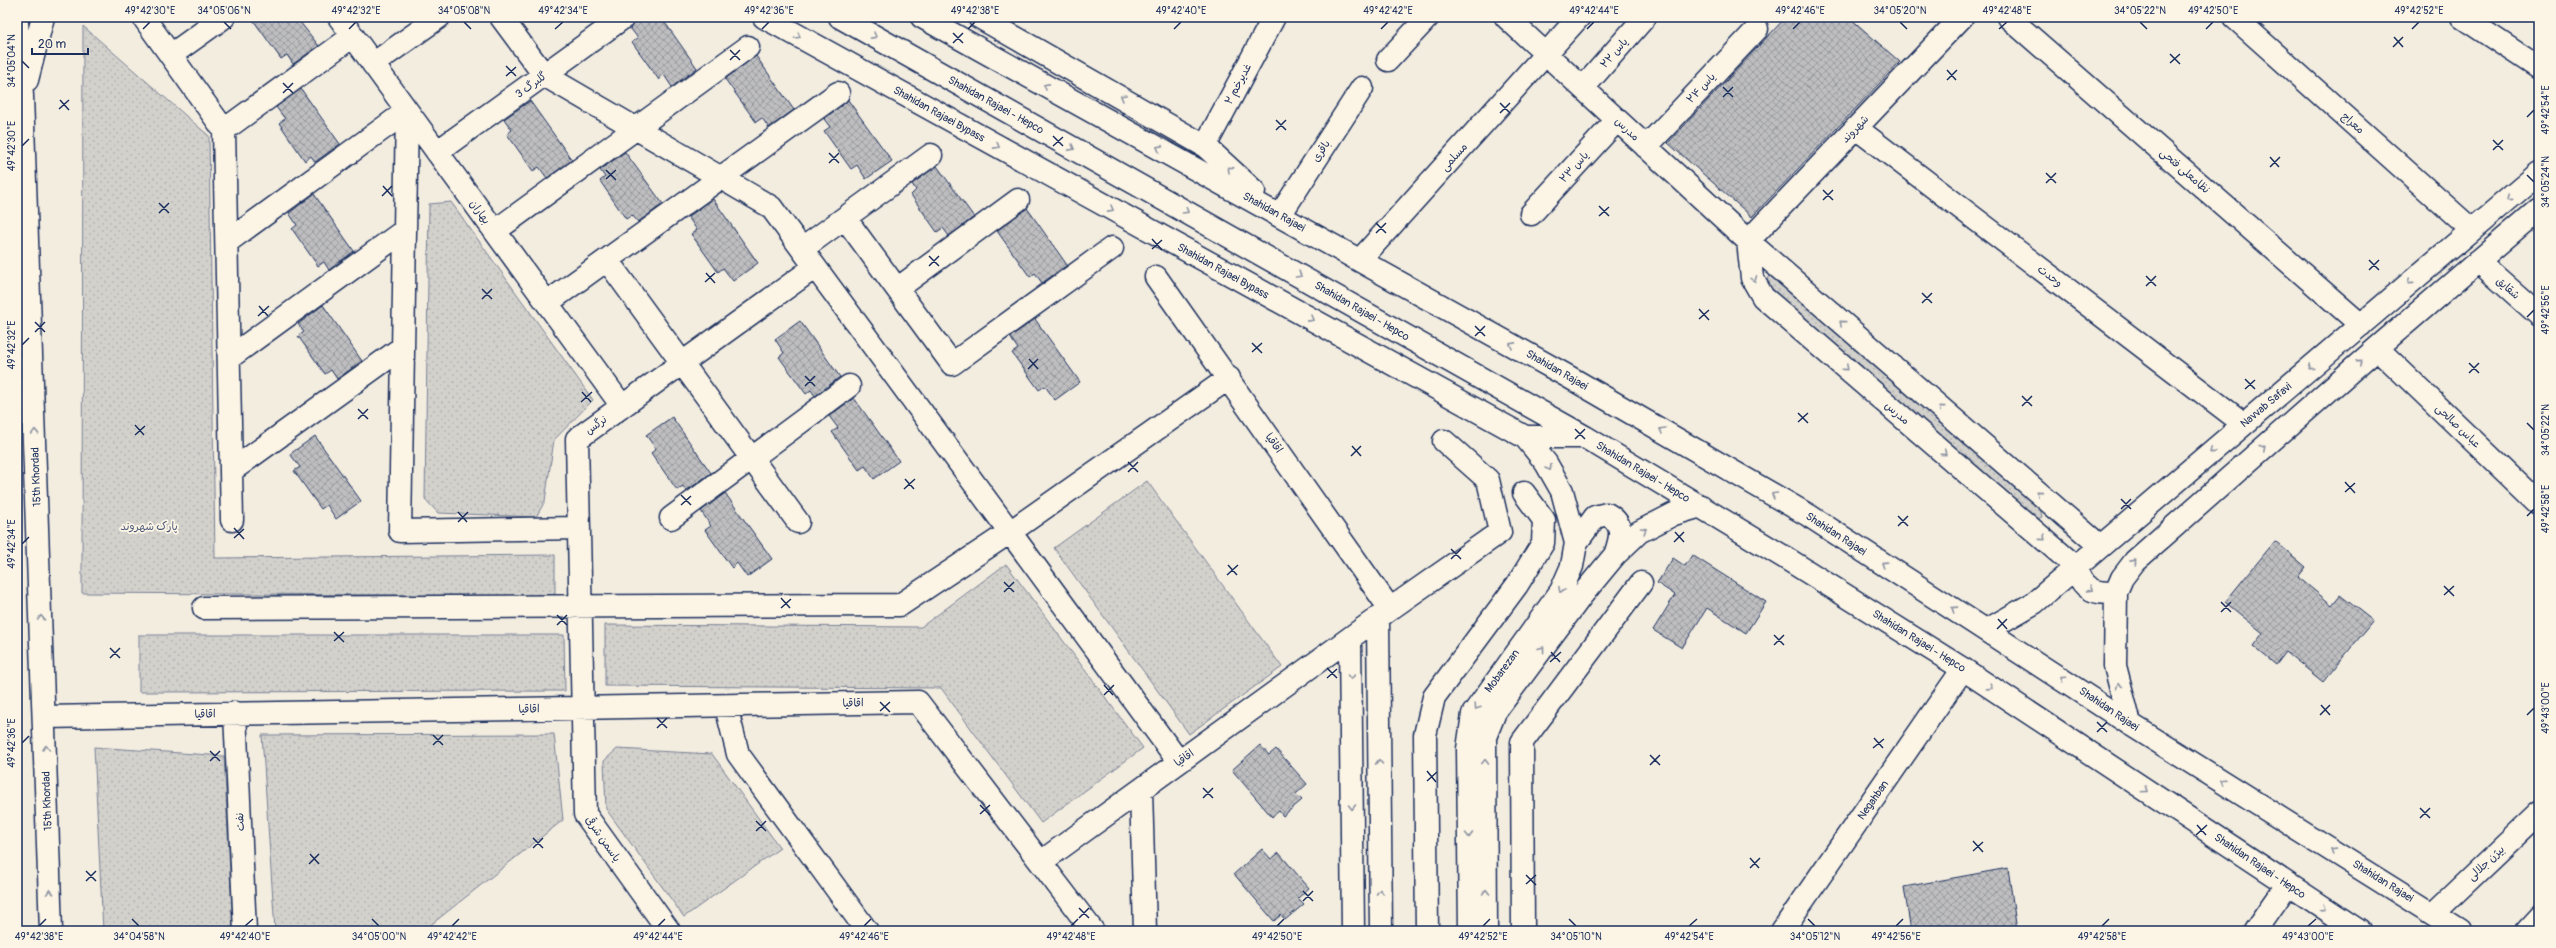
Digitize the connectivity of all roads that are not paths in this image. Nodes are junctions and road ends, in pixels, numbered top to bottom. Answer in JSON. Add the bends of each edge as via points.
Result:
{"nodes":[{"id":1,"x":43,"y":17,"type":"edge"},
{"id":2,"x":224,"y":17,"type":"edge"},
{"id":3,"x":339,"y":17,"type":"edge"},
{"id":4,"x":501,"y":17,"type":"edge"},
{"id":5,"x":624,"y":17,"type":"edge"},
{"id":6,"x":764,"y":17,"type":"edge"},
{"id":7,"x":840,"y":17,"type":"edge"},
{"id":8,"x":922,"y":17,"type":"edge"},
{"id":9,"x":1428,"y":17,"type":"edge"},
{"id":10,"x":1506,"y":17,"type":"edge"},
{"id":11,"x":1579,"y":17,"type":"edge"},
{"id":12,"x":1646,"y":17,"type":"edge"},
{"id":13,"x":1962,"y":17,"type":"edge"},
{"id":14,"x":2008,"y":17,"type":"edge"},
{"id":15,"x":2234,"y":17,"type":"edge"},
{"id":16,"x":2462,"y":17,"type":"edge"},
{"id":17,"x":144,"y":18,"type":"edge"},
{"id":18,"x":1270,"y":18,"type":"edge"},
{"id":19,"x":432,"y":19,"type":"edge"},
{"id":20,"x":992,"y":20,"type":"edge"},
{"id":21,"x":17,"y":23,"type":"edge"},
{"id":22,"x":1756,"y":29,"type":"dead end"},
{"id":23,"x":353,"y":36,"type":"junction"},
{"id":24,"x":748,"y":47,"type":"dead end"},
{"id":25,"x":171,"y":55,"type":"junction"},
{"id":26,"x":1546,"y":55,"type":"junction"},
{"id":27,"x":1388,"y":60,"type":"dead end"},
{"id":28,"x":373,"y":64,"type":"junction"},
{"id":29,"x":2539,"y":68,"type":"edge"},
{"id":30,"x":544,"y":75,"type":"junction"},
{"id":31,"x":1362,"y":88,"type":"dead end"},
{"id":32,"x":1583,"y":88,"type":"junction"},
{"id":33,"x":838,"y":93,"type":"dead end"},
{"id":34,"x":22,"y":96,"type":"junction"},
{"id":35,"x":407,"y":111,"type":"junction"},
{"id":36,"x":1617,"y":120,"type":"junction"},
{"id":37,"x":1856,"y":128,"type":"junction"},
{"id":38,"x":636,"y":129,"type":"junction"},
{"id":39,"x":224,"y":130,"type":"junction"},
{"id":40,"x":1205,"y":146,"type":"junction"},
{"id":41,"x":1646,"y":147,"type":"junction"},
{"id":42,"x":437,"y":152,"type":"junction"},
{"id":43,"x":932,"y":155,"type":"dead end"},
{"id":44,"x":2539,"y":173,"type":"edge"},
{"id":45,"x":720,"y":178,"type":"junction"},
{"id":46,"x":1018,"y":200,"type":"dead end"},
{"id":47,"x":2539,"y":209,"type":"edge"},
{"id":48,"x":1531,"y":214,"type":"dead end"},
{"id":49,"x":1280,"y":215,"type":"junction"},
{"id":50,"x":845,"y":218,"type":"junction"},
{"id":51,"x":405,"y":230,"type":"junction"},
{"id":52,"x":2472,"y":230,"type":"junction"},
{"id":53,"x":495,"y":231,"type":"junction"},
{"id":54,"x":1748,"y":241,"type":"junction"},
{"id":55,"x":226,"y":242,"type":"junction"},
{"id":56,"x":1112,"y":248,"type":"dead end"},
{"id":57,"x":802,"y":249,"type":"junction"},
{"id":58,"x":607,"y":260,"type":"junction"},
{"id":59,"x":1360,"y":260,"type":"junction"},
{"id":60,"x":2478,"y":261,"type":"junction"},
{"id":61,"x":814,"y":266,"type":"junction"},
{"id":62,"x":1156,"y":277,"type":"dead end"},
{"id":63,"x":897,"y":289,"type":"junction"},
{"id":64,"x":547,"y":304,"type":"junction"},
{"id":65,"x":2539,"y":315,"type":"edge"},
{"id":66,"x":2361,"y":325,"type":"junction"},
{"id":67,"x":403,"y":347,"type":"junction"},
{"id":68,"x":2376,"y":348,"type":"junction"},
{"id":69,"x":229,"y":358,"type":"junction"},
{"id":70,"x":682,"y":363,"type":"junction"},
{"id":71,"x":1229,"y":378,"type":"junction"},
{"id":72,"x":849,"y":386,"type":"dead end"},
{"id":73,"x":622,"y":406,"type":"junction"},
{"id":74,"x":2244,"y":424,"type":"junction"},
{"id":75,"x":1525,"y":437,"type":"junction"},
{"id":76,"x":1585,"y":437,"type":"junction"},
{"id":77,"x":1444,"y":441,"type":"dead end"},
{"id":78,"x":752,"y":458,"type":"junction"},
{"id":79,"x":231,"y":471,"type":"junction"},
{"id":80,"x":1524,"y":493,"type":"dead end"},
{"id":81,"x":2539,"y":504,"type":"edge"},
{"id":82,"x":1701,"y":506,"type":"junction"},
{"id":83,"x":671,"y":518,"type":"dead end"},
{"id":84,"x":232,"y":520,"type":"dead end"},
{"id":85,"x":798,"y":522,"type":"dead end"},
{"id":86,"x":579,"y":528,"type":"junction"},
{"id":87,"x":1010,"y":532,"type":"junction"},
{"id":88,"x":1576,"y":543,"type":"junction"},
{"id":89,"x":2100,"y":546,"type":"junction"},
{"id":90,"x":1615,"y":555,"type":"junction"},
{"id":91,"x":2076,"y":567,"type":"junction"},
{"id":92,"x":1641,"y":583,"type":"dead end"},
{"id":93,"x":2116,"y":592,"type":"junction"},
{"id":94,"x":582,"y":606,"type":"junction"},
{"id":95,"x":204,"y":608,"type":"dead end"},
{"id":96,"x":1383,"y":608,"type":"junction"},
{"id":97,"x":1987,"y":630,"type":"junction"},
{"id":98,"x":1350,"y":638,"type":"junction"},
{"id":99,"x":1963,"y":669,"type":"junction"},
{"id":100,"x":726,"y":706,"type":"junction"},
{"id":101,"x":584,"y":708,"type":"junction"},
{"id":102,"x":235,"y":713,"type":"junction"},
{"id":103,"x":45,"y":717,"type":"junction"},
{"id":104,"x":2130,"y":724,"type":"junction"},
{"id":105,"x":1179,"y":762,"type":"junction"},
{"id":106,"x":1141,"y":790,"type":"junction"},
{"id":107,"x":2539,"y":813,"type":"edge"},
{"id":108,"x":1041,"y":862,"type":"junction"},
{"id":109,"x":2287,"y":885,"type":"junction"},
{"id":110,"x":2434,"y":913,"type":"junction"},
{"id":111,"x":2539,"y":918,"type":"edge"},
{"id":112,"x":51,"y":931,"type":"edge"},
{"id":113,"x":246,"y":931,"type":"edge"},
{"id":114,"x":669,"y":931,"type":"edge"},
{"id":115,"x":867,"y":931,"type":"edge"},
{"id":116,"x":1093,"y":931,"type":"edge"},
{"id":117,"x":1145,"y":931,"type":"edge"},
{"id":118,"x":1353,"y":931,"type":"edge"},
{"id":119,"x":1381,"y":931,"type":"edge"},
{"id":120,"x":1427,"y":931,"type":"edge"},
{"id":121,"x":1470,"y":931,"type":"edge"},
{"id":122,"x":1486,"y":931,"type":"edge"},
{"id":123,"x":1523,"y":931,"type":"edge"},
{"id":124,"x":1782,"y":931,"type":"edge"},
{"id":125,"x":2255,"y":931,"type":"edge"},
{"id":126,"x":2360,"y":931,"type":"edge"},
{"id":127,"x":2460,"y":931,"type":"edge"},
{"id":128,"x":2527,"y":931,"type":"edge"}],
"edges":[{"from":1,"to":34,"type":"street"},
{"from":2,"to":25,"type":"street"},
{"from":3,"to":23,"type":"street","name":"بهاران"},
{"from":4,"to":30,"type":"street"},
{"from":5,"to":30,"type":"street","name":"گلبرگ 3"},
{"from":6,"to":75,"type":"street","name":"Shahidan Rajaei Bypass","one_way":true},
{"from":7,"to":76,"type":"street","name":"Shahidan Rajaei - Hepco","one_way":true},
{"from":49,"to":8,"type":"street","name":"Shahidan Rajaei","one_way":true},
{"from":9,"to":27,"type":"street"},
{"from":10,"to":26,"type":"street","name":"مدرس"},
{"from":11,"to":26,"type":"street","name":"مسلمی"},
{"from":12,"to":32,"type":"street","name":"یاس ۲۲"},
{"from":13,"to":37,"type":"street","name":"شهروند"},
{"from":14,"to":66,"type":"street","name":"نظامعلی فتحی"},
{"from":15,"to":52,"type":"street","name":"معراج"},
{"from":16,"to":29,"type":"street"},
{"from":17,"to":25,"type":"street"},
{"from":18,"to":40,"type":"street","name":"غدیرخم ۲"},
{"from":19,"to":28,"type":"street"},
{"from":40,"to":20,"type":"street","one_way":true},
{"from":21,"to":34,"type":"street","name":"15th Khordad"},
{"from":22,"to":41,"type":"street","name":"یاس ۲۴"},
{"from":23,"to":28,"type":"street","name":"بهاران"},
{"from":23,"to":39,"type":"street"},
{"from":24,"to":38,"type":"street"},
{"from":25,"to":39,"type":"street"},
{"from":26,"to":32,"type":"street","name":"مدرس"},
{"from":26,"to":59,"type":"street","name":"مسلمی"},
{"from":28,"to":35,"type":"street","name":"بهاران"},
{"from":30,"to":38,"type":"street"},
{"from":30,"to":42,"type":"street","name":"گلبرگ 3"},
{"from":31,"to":49,"type":"street","name":"باقری"},
{"from":32,"to":36,"type":"street","name":"مدرس"},
{"from":33,"to":45,"type":"street"},
{"from":103,"to":34,"type":"street","name":"15th Khordad","one_way":true},
{"from":35,"to":42,"type":"street","name":"بهاران"},
{"from":35,"to":51,"type":"street"},
{"from":35,"to":55,"type":"street"},
{"from":36,"to":41,"type":"street","name":"مدرس"},
{"from":36,"to":48,"type":"street","name":"یاس ۲۳"},
{"from":37,"to":54,"type":"street","name":"شهروند"},
{"from":37,"to":74,"type":"street","name":"وحدت"},
{"from":38,"to":45,"type":"street"},
{"from":38,"to":53,"type":"street"},
{"from":39,"to":55,"type":"street"},
{"from":49,"to":40,"type":"street","one_way":true},
{"from":41,"to":54,"type":"street","name":"مدرس"},
{"from":42,"to":53,"type":"street","name":"بهاران"},
{"from":43,"to":50,"type":"street"},
{"from":44,"to":52,"type":"street","name":"Navvab Safavi","one_way":true},
{"from":45,"to":57,"type":"street","via":[[771,207]]},
{"from":45,"to":58,"type":"street"},
{"from":46,"to":63,"type":"street"},
{"from":47,"to":60,"type":"street"},
{"from":49,"to":59,"type":"street","name":"Shahidan Rajaei"},
{"from":50,"to":57,"type":"street"},
{"from":50,"to":63,"type":"street"},
{"from":51,"to":67,"type":"street"},
{"from":51,"to":69,"type":"street"},
{"from":52,"to":66,"type":"street","name":"Navvab Safavi","one_way":true},
{"from":53,"to":64,"type":"street","name":"بهاران"},
{"from":89,"to":54,"type":"street","name":"مدرس","one_way":true},
{"from":54,"to":91,"type":"street","name":"مدرس","one_way":true,"via":[[1752,278],[1763,297]]},
{"from":55,"to":69,"type":"street"},
{"from":56,"to":63,"type":"street","via":[[952,364]]},
{"from":57,"to":61,"type":"street"},
{"from":58,"to":64,"type":"street"},
{"from":58,"to":70,"type":"street"},
{"from":97,"to":59,"type":"street","name":"Shahidan Rajaei","one_way":true,"via":[[1808,515]]},
{"from":60,"to":65,"type":"street","name":"شقایق"},
{"from":60,"to":68,"type":"street"},
{"from":61,"to":70,"type":"street","name":"نرگس"},
{"from":61,"to":87,"type":"street"},
{"from":62,"to":71,"type":"street","name":"اقاقیا"},
{"from":64,"to":73,"type":"street","name":"بهاران"},
{"from":66,"to":74,"type":"street","name":"Navvab Safavi","one_way":true},
{"from":67,"to":79,"type":"street"},
{"from":67,"to":86,"type":"street","via":[[400,532]]},
{"from":68,"to":81,"type":"street","name":"عباس صالحی"},
{"from":93,"to":68,"type":"street","one_way":true,"via":[[2122,578],[2135,561]]},
{"from":69,"to":79,"type":"street"},
{"from":70,"to":73,"type":"street","name":"نرگس"},
{"from":70,"to":78,"type":"street"},
{"from":71,"to":87,"type":"street"},
{"from":71,"to":96,"type":"street","name":"اقاقیا"},
{"from":72,"to":78,"type":"street"},
{"from":73,"to":86,"type":"street","name":"نرگس","via":[[577,439]]},
{"from":74,"to":89,"type":"street","name":"Navvab Safavi","one_way":true},
{"from":75,"to":76,"type":"street","name":"Shahidan Rajaei Bypass"},
{"from":75,"to":88,"type":"street","name":"Mobarezan","one_way":true,"via":[[1546,463],[1562,491]]},
{"from":76,"to":82,"type":"street","name":"Shahidan Rajaei - Hepco"},
{"from":77,"to":96,"type":"street","via":[[1488,480],[1499,525]]},
{"from":78,"to":83,"type":"street"},
{"from":78,"to":85,"type":"street"},
{"from":79,"to":84,"type":"street"},
{"from":80,"to":120,"type":"street","via":[[1544,520],[1543,543],[1517,585],[1434,697],[1425,735]]},
{"from":90,"to":82,"type":"street","name":"Mobarezan","one_way":true,"via":[[1639,532],[1674,514]]},
{"from":82,"to":99,"type":"street","name":"Shahidan Rajaei - Hepco"},
{"from":86,"to":94,"type":"street","name":"نرگس"},
{"from":87,"to":94,"type":"street","via":[[900,605]]},
{"from":87,"to":105,"type":"street"},
{"from":88,"to":90,"type":"street","via":[[1595,517],[1607,514],[1617,520],[1621,528],[1621,538]]},
{"from":88,"to":121,"type":"street","name":"Mobarezan","one_way":true,"via":[[1572,566],[1561,591],[1473,714],[1468,749]]},
{"from":89,"to":91,"type":"street","name":"Navvab Safavi"},
{"from":122,"to":90,"type":"street","name":"Mobarezan","one_way":true,"via":[[1485,737],[1495,712]]},
{"from":91,"to":93,"type":"street","one_way":true,"via":[[2082,584],[2091,590],[2103,594]]},
{"from":91,"to":97,"type":"street","name":"Navvab Safavi","via":[[2034,603]]},
{"from":92,"to":123,"type":"street","via":[[1522,742]]},
{"from":104,"to":93,"type":"street","one_way":true,"via":[[2115,666]]},
{"from":94,"to":95,"type":"street"},
{"from":94,"to":101,"type":"street","name":"نرگس"},
{"from":96,"to":98,"type":"street","name":"اقاقیا"},
{"from":119,"to":96,"type":"street","one_way":true},
{"from":104,"to":97,"type":"street","name":"Shahidan Rajaei","one_way":true},
{"from":98,"to":105,"type":"street","name":"اقاقیا"},
{"from":98,"to":118,"type":"street","one_way":true},
{"from":99,"to":109,"type":"street","name":"Shahidan Rajaei - Hepco","one_way":true},
{"from":99,"to":124,"type":"street","name":"Negahban"},
{"from":100,"to":101,"type":"street","name":"اقاقیا"},
{"from":100,"to":108,"type":"street","name":"اقاقیا","via":[[918,702]]},
{"from":100,"to":115,"type":"street","via":[[738,754]]},
{"from":101,"to":102,"type":"street","name":"اقاقیا"},
{"from":101,"to":114,"type":"street","name":"یاسمن شرقی","via":[[585,814]]},
{"from":102,"to":103,"type":"street","name":"اقاقیا"},
{"from":102,"to":113,"type":"street","name":"نفت"},
{"from":112,"to":103,"type":"street","name":"15th Khordad","one_way":true},
{"from":110,"to":104,"type":"street","name":"Shahidan Rajaei","one_way":true},
{"from":105,"to":106,"type":"street","name":"اقاقیا"},
{"from":106,"to":108,"type":"street","name":"اقاقیا"},
{"from":106,"to":117,"type":"street"},
{"from":107,"to":110,"type":"street","name":"بیژن جلالی"},
{"from":108,"to":116,"type":"street"},
{"from":109,"to":125,"type":"street"},
{"from":109,"to":126,"type":"street","name":"Shahidan Rajaei - Hepco","one_way":true},
{"from":110,"to":127,"type":"street","name":"Shahidan Rajaei"},
{"from":111,"to":128,"type":"street"}]}
